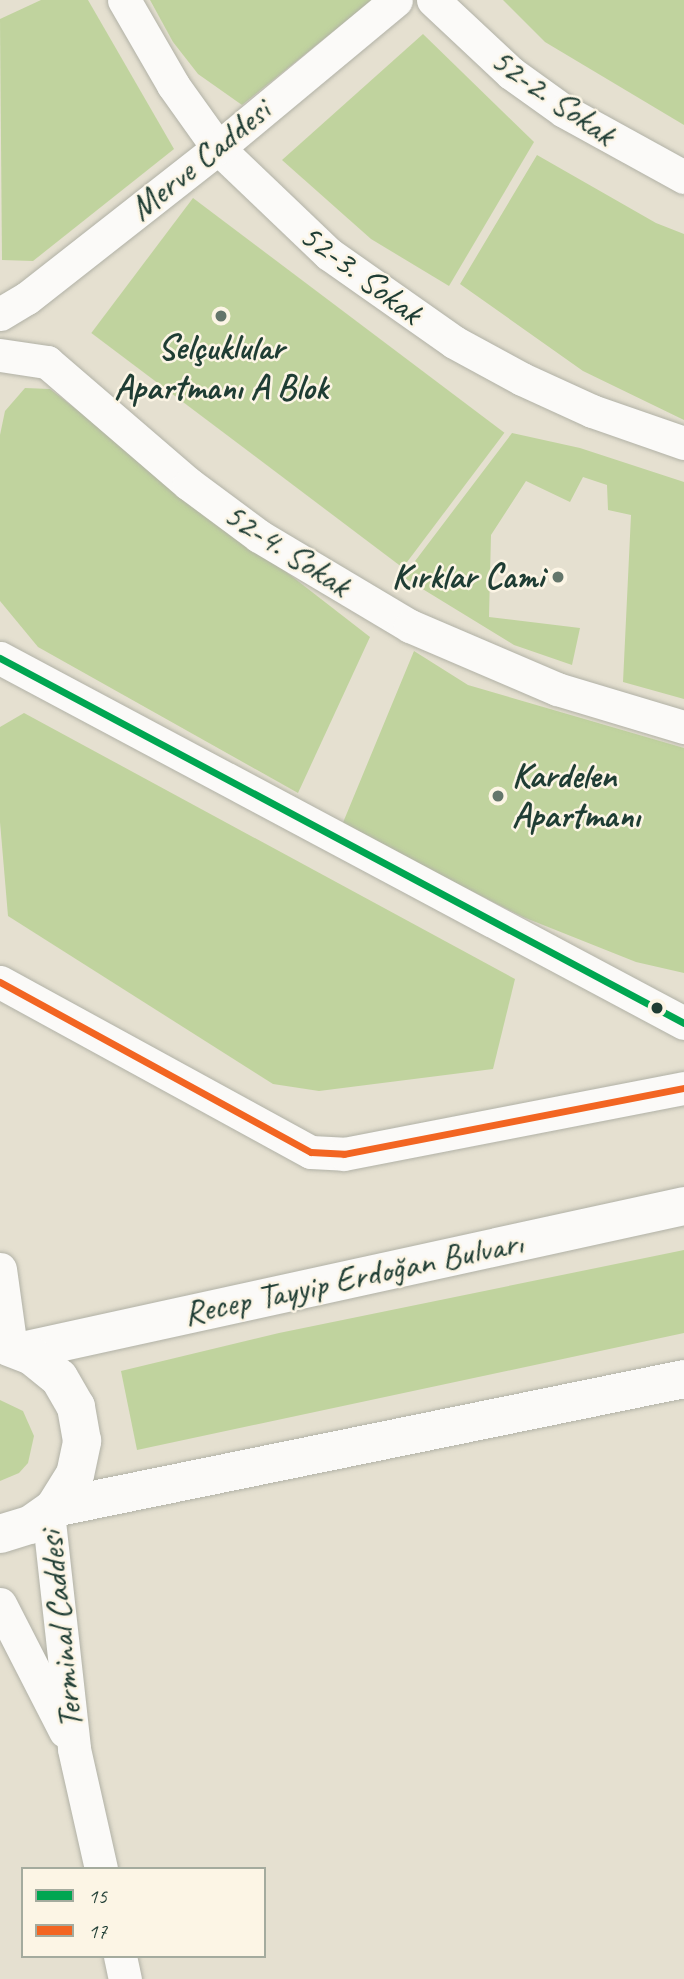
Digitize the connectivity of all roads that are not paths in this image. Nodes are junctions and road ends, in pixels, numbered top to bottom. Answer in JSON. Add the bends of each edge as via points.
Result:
{"nodes":[{"id":1,"x":124,"y":0,"type":"edge"},
{"id":2,"x":396,"y":0,"type":"edge"},
{"id":3,"x":433,"y":0,"type":"edge"},
{"id":4,"x":218,"y":148,"type":"junction"},
{"id":5,"x":684,"y":177,"type":"edge"},
{"id":6,"x":0,"y":314,"type":"edge"},
{"id":7,"x":0,"y":355,"type":"edge"},
{"id":8,"x":684,"y":443,"type":"edge"},
{"id":9,"x":0,"y":658,"type":"edge"},
{"id":10,"x":684,"y":727,"type":"edge"},
{"id":11,"x":0,"y":982,"type":"edge"},
{"id":12,"x":684,"y":1023,"type":"edge"},
{"id":13,"x":684,"y":1088,"type":"edge"},
{"id":14,"x":684,"y":1206,"type":"edge"},
{"id":15,"x":0,"y":1269,"type":"edge"},
{"id":16,"x":11,"y":1348,"type":"edge"},
{"id":17,"x":684,"y":1379,"type":"edge"},
{"id":18,"x":51,"y":1510,"type":"junction"},
{"id":19,"x":0,"y":1534,"type":"edge"},
{"id":20,"x":0,"y":1604,"type":"edge"},
{"id":21,"x":74,"y":1749,"type":"junction"},
{"id":22,"x":101,"y":1867,"type":"edge"},
{"id":23,"x":120,"y":1958,"type":"edge"},
{"id":24,"x":125,"y":1979,"type":"edge"}],
"edges":[{"from":1,"to":4,"type":"street","name":"52-3. Sokak","via":[[173,85]]},
{"from":2,"to":4,"type":"street","name":"Merve Caddesi"},
{"from":3,"to":5,"type":"street","name":"52-2. Sokak","via":[[511,72],[564,111]]},
{"from":4,"to":6,"type":"street","name":"Merve Caddesi","via":[[27,298]]},
{"from":4,"to":8,"type":"street","name":"52-3. Sokak","via":[[329,254],[454,342],[592,411]]},
{"from":7,"to":10,"type":"street","name":"52-4. Sokak","via":[[47,362],[189,484],[249,529],[410,626],[557,689]]},
{"from":9,"to":12,"type":"street"},
{"from":11,"to":13,"type":"street","via":[[311,1152],[344,1154]]},
{"from":14,"to":16,"type":"street","name":"Recep Tayyip Erdoğan Bulvarı"},
{"from":15,"to":16,"type":"street"},
{"from":16,"to":18,"type":"street","via":[[59,1378],[80,1418],[79,1464]]},
{"from":17,"to":18,"type":"street"},
{"from":18,"to":19,"type":"street","via":[[30,1525]]},
{"from":18,"to":21,"type":"street","name":"Terminal Caddesi"},
{"from":20,"to":21,"type":"street","name":"Terminal Caddesi"},
{"from":21,"to":22,"type":"street","name":"Terminal Caddesi"},
{"from":23,"to":24,"type":"street"}]}
